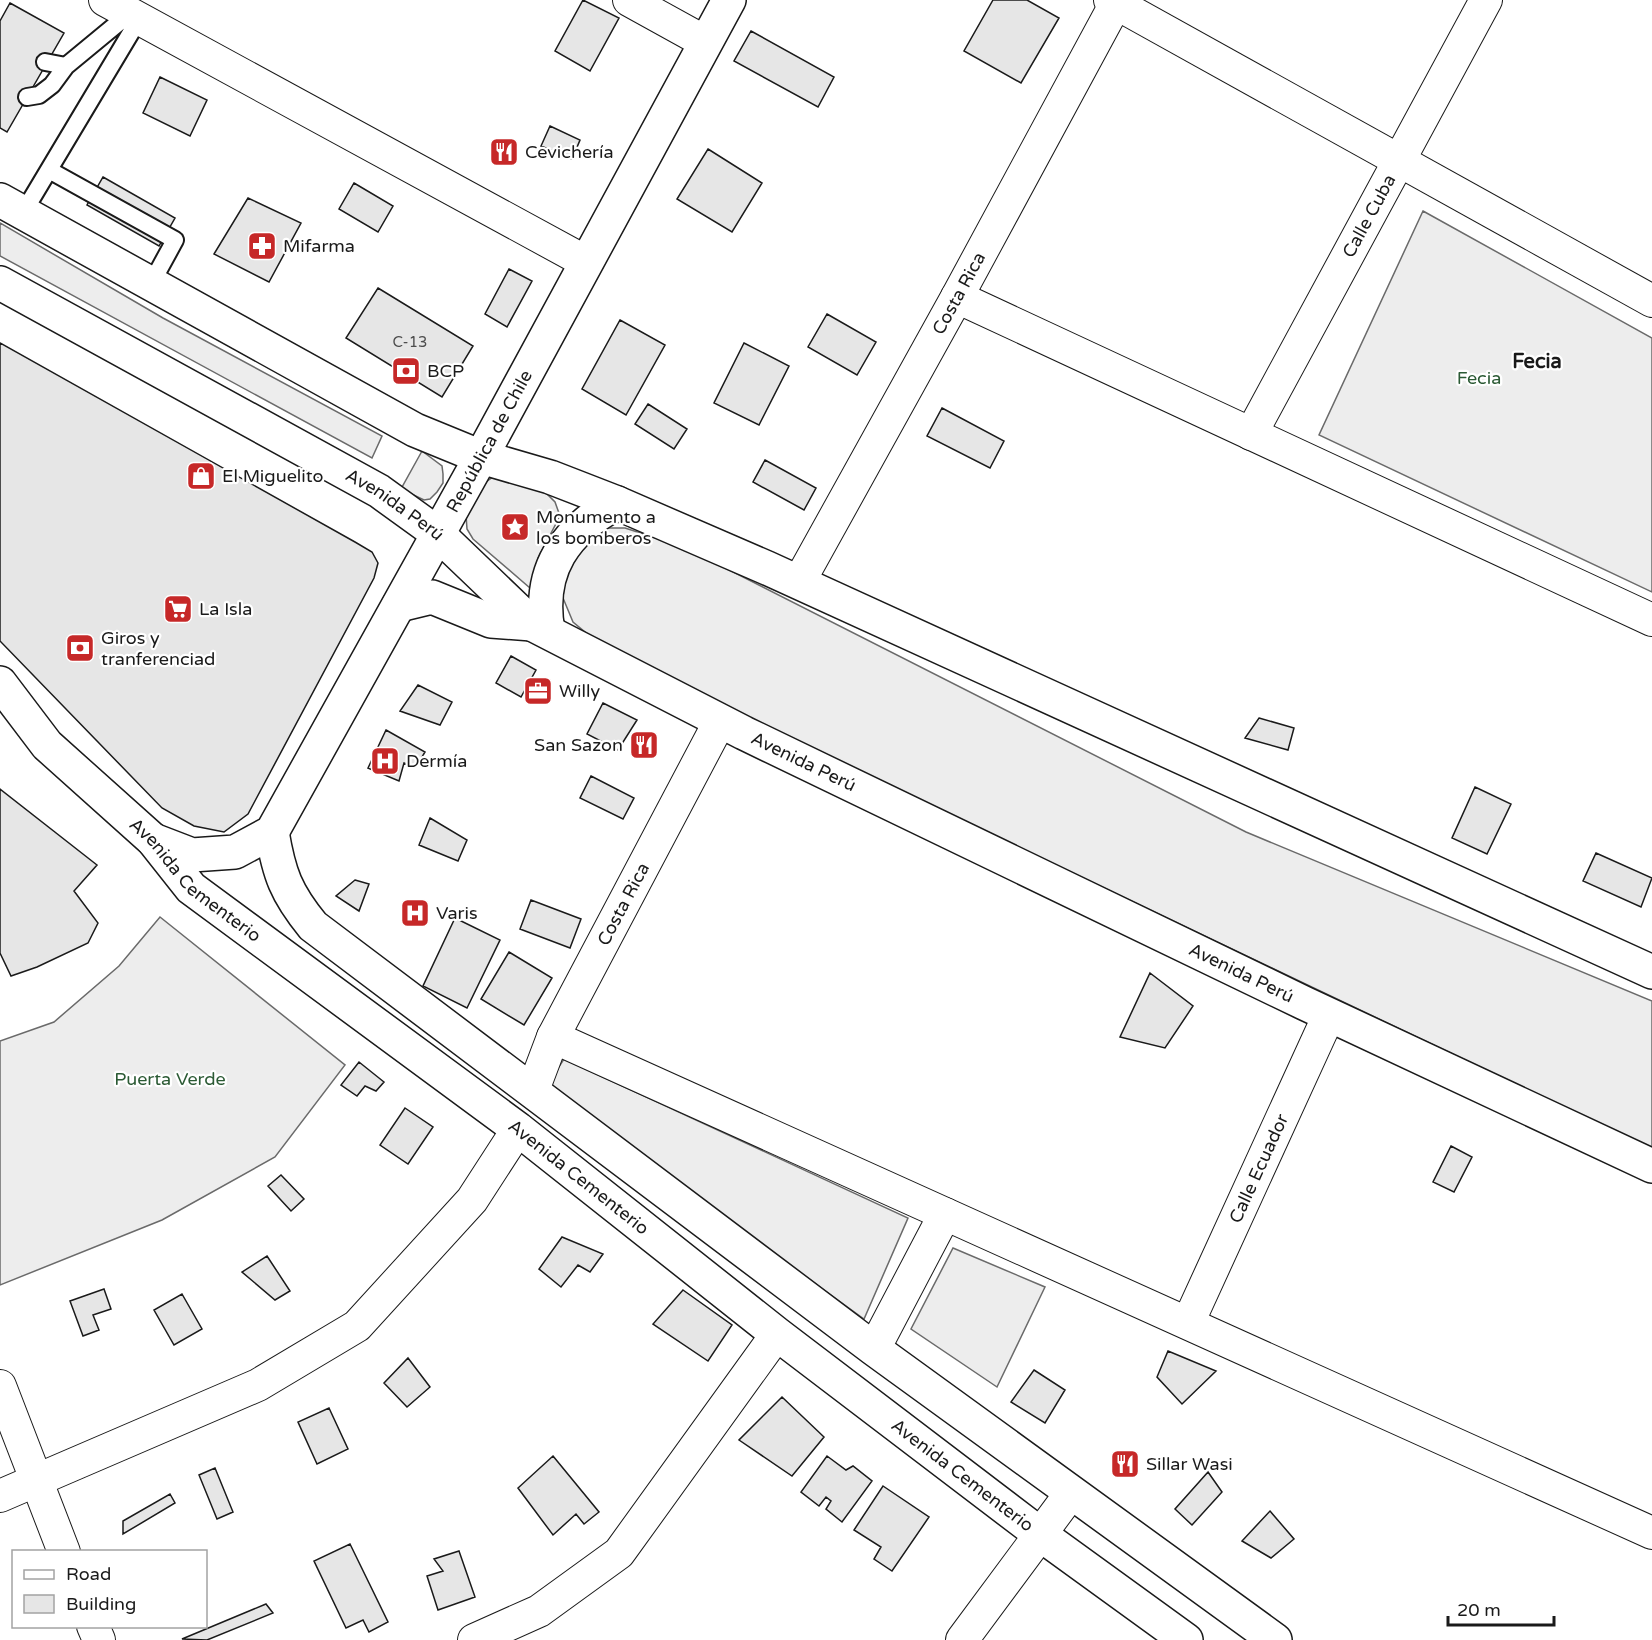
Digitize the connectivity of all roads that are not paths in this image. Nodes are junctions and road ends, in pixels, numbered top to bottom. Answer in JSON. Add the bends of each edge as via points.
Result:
{"nodes":[{"id":1,"x":629,"y":0,"type":"edge"},
{"id":2,"x":729,"y":0,"type":"edge"},
{"id":3,"x":1486,"y":0,"type":"edge"},
{"id":4,"x":1113,"y":2,"type":"edge"},
{"id":5,"x":124,"y":11,"type":"edge"},
{"id":6,"x":705,"y":42,"type":"junction"},
{"id":7,"x":45,"y":62,"type":"dead end"},
{"id":8,"x":66,"y":66,"type":"junction"},
{"id":9,"x":27,"y":97,"type":"dead end"},
{"id":10,"x":1399,"y":160,"type":"junction"},
{"id":11,"x":49,"y":170,"type":"junction"},
{"id":12,"x":12,"y":206,"type":"edge"},
{"id":13,"x":586,"y":262,"type":"junction"},
{"id":14,"x":0,"y":283,"type":"edge"},
{"id":15,"x":151,"y":284,"type":"junction"},
{"id":16,"x":957,"y":297,"type":"junction"},
{"id":17,"x":1652,"y":301,"type":"edge"},
{"id":18,"x":1251,"y":434,"type":"junction"},
{"id":19,"x":481,"y":457,"type":"junction"},
{"id":20,"x":617,"y":502,"type":"junction"},
{"id":21,"x":437,"y":533,"type":"junction"},
{"id":22,"x":799,"y":582,"type":"junction"},
{"id":23,"x":399,"y":606,"type":"junction"},
{"id":24,"x":1652,"y":620,"type":"edge"},
{"id":25,"x":540,"y":627,"type":"junction"},
{"id":26,"x":0,"y":682,"type":"edge"},
{"id":27,"x":720,"y":721,"type":"junction"},
{"id":28,"x":272,"y":832,"type":"junction"},
{"id":29,"x":153,"y":840,"type":"junction"},
{"id":30,"x":1652,"y":972,"type":"edge"},
{"id":31,"x":1329,"y":1015,"type":"junction"},
{"id":32,"x":553,"y":1037,"type":"junction"},
{"id":33,"x":533,"y":1090,"type":"junction"},
{"id":34,"x":518,"y":1130,"type":"junction"},
{"id":35,"x":1652,"y":1166,"type":"edge"},
{"id":36,"x":945,"y":1214,"type":"junction"},
{"id":37,"x":1188,"y":1323,"type":"junction"},
{"id":38,"x":777,"y":1334,"type":"junction"},
{"id":39,"x":874,"y":1349,"type":"junction"},
{"id":40,"x":0,"y":1386,"type":"edge"},
{"id":41,"x":37,"y":1480,"type":"junction"},
{"id":42,"x":1071,"y":1492,"type":"junction"},
{"id":43,"x":0,"y":1496,"type":"edge"},
{"id":44,"x":1652,"y":1533,"type":"edge"},
{"id":45,"x":1041,"y":1535,"type":"junction"},
{"id":46,"x":64,"y":1550,"type":"edge"},
{"id":47,"x":474,"y":1640,"type":"edge"},
{"id":48,"x":962,"y":1640,"type":"edge"},
{"id":49,"x":1186,"y":1640,"type":"edge"},
{"id":50,"x":1275,"y":1640,"type":"edge"}],
"edges":[{"from":1,"to":6,"type":"street"},
{"from":2,"to":6,"type":"main road","name":"República de Chile"},
{"from":3,"to":10,"type":"street","name":"Calle Cuba"},
{"from":4,"to":10,"type":"street"},
{"from":4,"to":16,"type":"street","name":"Costa Rica"},
{"from":5,"to":8,"type":"lane"},
{"from":5,"to":11,"type":"lane"},
{"from":5,"to":13,"type":"street"},
{"from":6,"to":13,"type":"main road","name":"República de Chile"},
{"from":7,"to":8,"type":"lane"},
{"from":8,"to":9,"type":"lane","via":[[52,85],[39,95]]},
{"from":10,"to":17,"type":"street"},
{"from":10,"to":18,"type":"street","name":"Calle Cuba"},
{"from":11,"to":12,"type":"lane"},
{"from":11,"to":15,"type":"lane","via":[[175,240]]},
{"from":12,"to":15,"type":"main road"},
{"from":13,"to":19,"type":"main road","name":"República de Chile"},
{"from":14,"to":21,"type":"main road","name":"Avenida Perú","via":[[379,491]]},
{"from":15,"to":19,"type":"main road","via":[[415,430]]},
{"from":16,"to":18,"type":"street"},
{"from":16,"to":22,"type":"street","name":"Costa Rica"},
{"from":18,"to":24,"type":"street"},
{"from":19,"to":20,"type":"main road"},
{"from":19,"to":21,"type":"main road","name":"República de Chile"},
{"from":20,"to":22,"type":"main road"},
{"from":20,"to":25,"type":"main road","via":[[579,527],[558,556],[548,581]]},
{"from":21,"to":23,"type":"main road","name":"República de Chile"},
{"from":21,"to":25,"type":"main road","name":"Avenida Perú"},
{"from":22,"to":30,"type":"main road"},
{"from":23,"to":25,"type":"main road","via":[[432,597],[491,621]]},
{"from":23,"to":28,"type":"main road","name":"República de Chile"},
{"from":25,"to":27,"type":"main road","name":"Avenida Perú"},
{"from":26,"to":29,"type":"main road","name":"Avenida Cementerio","via":[[47,745]]},
{"from":27,"to":31,"type":"main road","name":"Avenida Perú"},
{"from":27,"to":32,"type":"street","name":"Costa Rica"},
{"from":28,"to":29,"type":"main road","via":[[235,852],[192,855]]},
{"from":28,"to":33,"type":"main road","via":[[278,868],[287,890],[313,926]]},
{"from":29,"to":34,"type":"main road","name":"Avenida Cementerio","via":[[191,888]]},
{"from":31,"to":35,"type":"main road","name":"Avenida Perú"},
{"from":31,"to":37,"type":"street","name":"Calle Ecuador"},
{"from":32,"to":33,"type":"street","name":"Costa Rica"},
{"from":32,"to":36,"type":"street"},
{"from":33,"to":39,"type":"main road"},
{"from":34,"to":38,"type":"main road","name":"Avenida Cementerio"},
{"from":34,"to":41,"type":"street","via":[[472,1200],[357,1326],[258,1385]]},
{"from":36,"to":37,"type":"street"},
{"from":36,"to":39,"type":"street"},
{"from":37,"to":44,"type":"street"},
{"from":38,"to":45,"type":"main road","name":"Avenida Cementerio"},
{"from":38,"to":47,"type":"street","via":[[619,1553],[538,1611]]},
{"from":39,"to":42,"type":"main road"},
{"from":40,"to":41,"type":"street"},
{"from":41,"to":43,"type":"street"},
{"from":41,"to":46,"type":"street"},
{"from":42,"to":45,"type":"street"},
{"from":42,"to":50,"type":"main road"},
{"from":45,"to":48,"type":"street"},
{"from":45,"to":49,"type":"main road","name":"Avenida Cementerio"}]}
